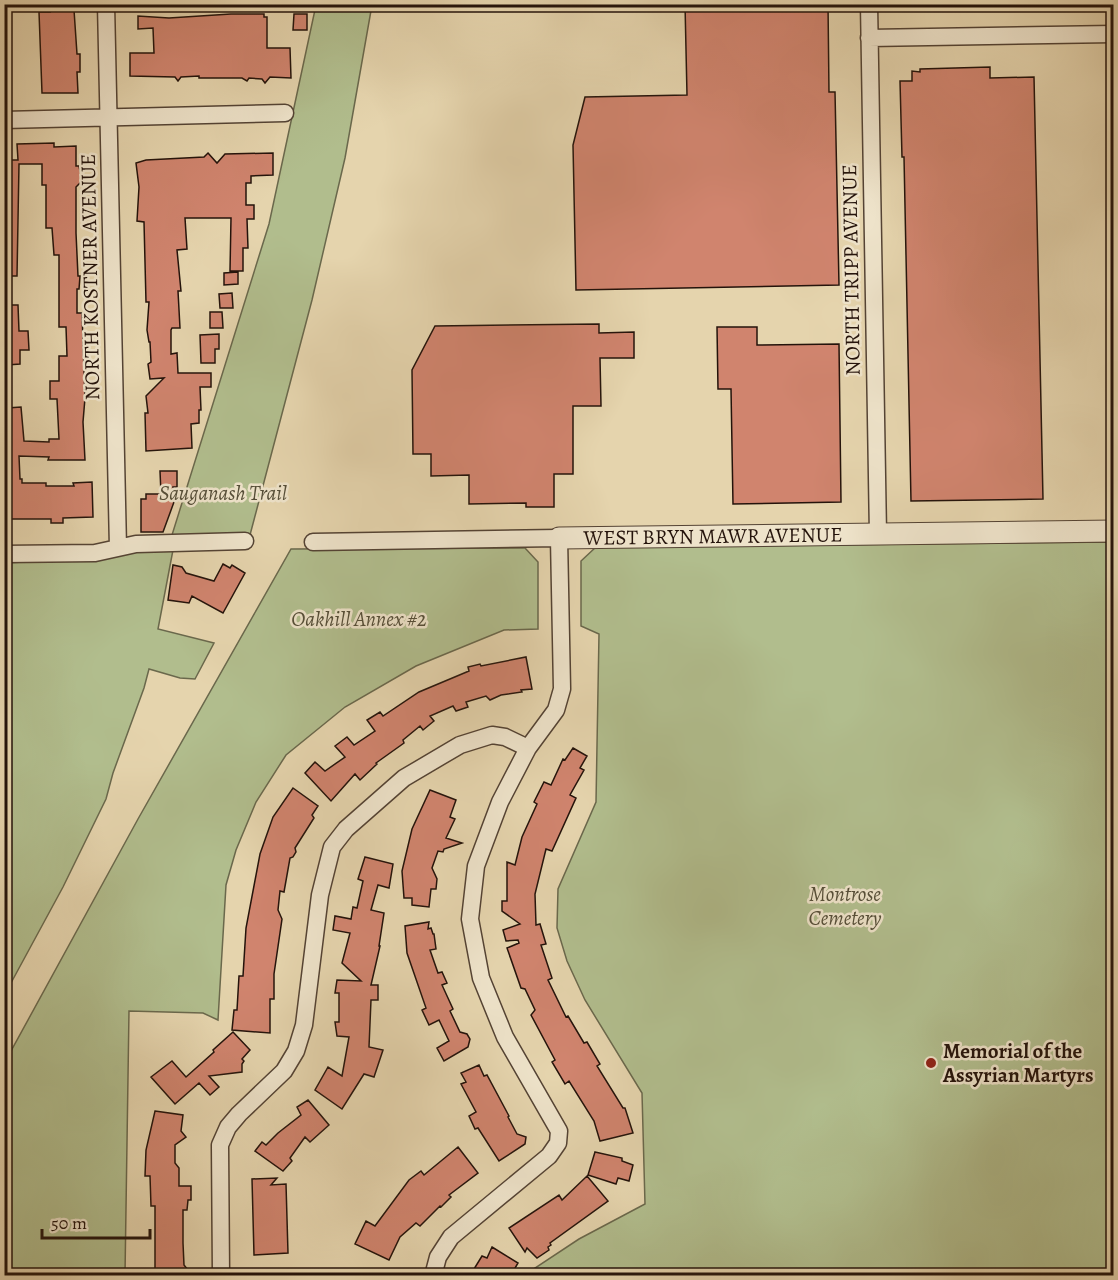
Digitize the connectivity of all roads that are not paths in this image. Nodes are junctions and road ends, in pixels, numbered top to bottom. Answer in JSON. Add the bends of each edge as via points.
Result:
{"nodes":[{"id":1,"x":106,"y":4,"type":"edge"},
{"id":2,"x":869,"y":4,"type":"edge"},
{"id":3,"x":1113,"y":34,"type":"edge"},
{"id":4,"x":869,"y":38,"type":"junction"},
{"id":5,"x":285,"y":113,"type":"dead end"},
{"id":6,"x":109,"y":117,"type":"junction"},
{"id":7,"x":4,"y":120,"type":"edge"},
{"id":8,"x":1113,"y":531,"type":"edge"},
{"id":9,"x":878,"y":535,"type":"junction"},
{"id":10,"x":559,"y":538,"type":"junction"},
{"id":11,"x":245,"y":541,"type":"dead end"},
{"id":12,"x":313,"y":542,"type":"dead end"},
{"id":13,"x":118,"y":548,"type":"junction"},
{"id":14,"x":4,"y":554,"type":"edge"},
{"id":15,"x":528,"y":748,"type":"junction"},
{"id":16,"x":221,"y":1275,"type":"edge"},
{"id":17,"x":433,"y":1275,"type":"edge"}],
"edges":[{"from":1,"to":6,"type":"street","name":"NORTH KOSTNER AVENUE"},
{"from":2,"to":4,"type":"street","name":"NORTH TRIPP AVENUE"},
{"from":3,"to":4,"type":"street"},
{"from":4,"to":9,"type":"street","name":"NORTH TRIPP AVENUE"},
{"from":5,"to":6,"type":"street"},
{"from":6,"to":7,"type":"street"},
{"from":6,"to":13,"type":"street","name":"NORTH KOSTNER AVENUE"},
{"from":8,"to":9,"type":"street","name":"WEST BRYN MAWR AVENUE"},
{"from":9,"to":10,"type":"street","name":"WEST BRYN MAWR AVENUE"},
{"from":10,"to":12,"type":"street","name":"WEST BRYN MAWR AVENUE"},
{"from":10,"to":15,"type":"street","via":[[562,689],[556,710]]},
{"from":11,"to":13,"type":"street","via":[[136,544]]},
{"from":13,"to":14,"type":"street","via":[[94,553]]},
{"from":15,"to":16,"type":"street","via":[[492,735],[460,745],[404,778],[346,829],[332,847],[320,895],[304,1025],[296,1052],[284,1071],[228,1127],[220,1145]]},
{"from":15,"to":17,"type":"street","via":[[500,802],[476,866],[470,919],[481,978],[505,1037],[559,1131],[558,1143],[549,1156],[451,1237],[438,1257]]}]}
